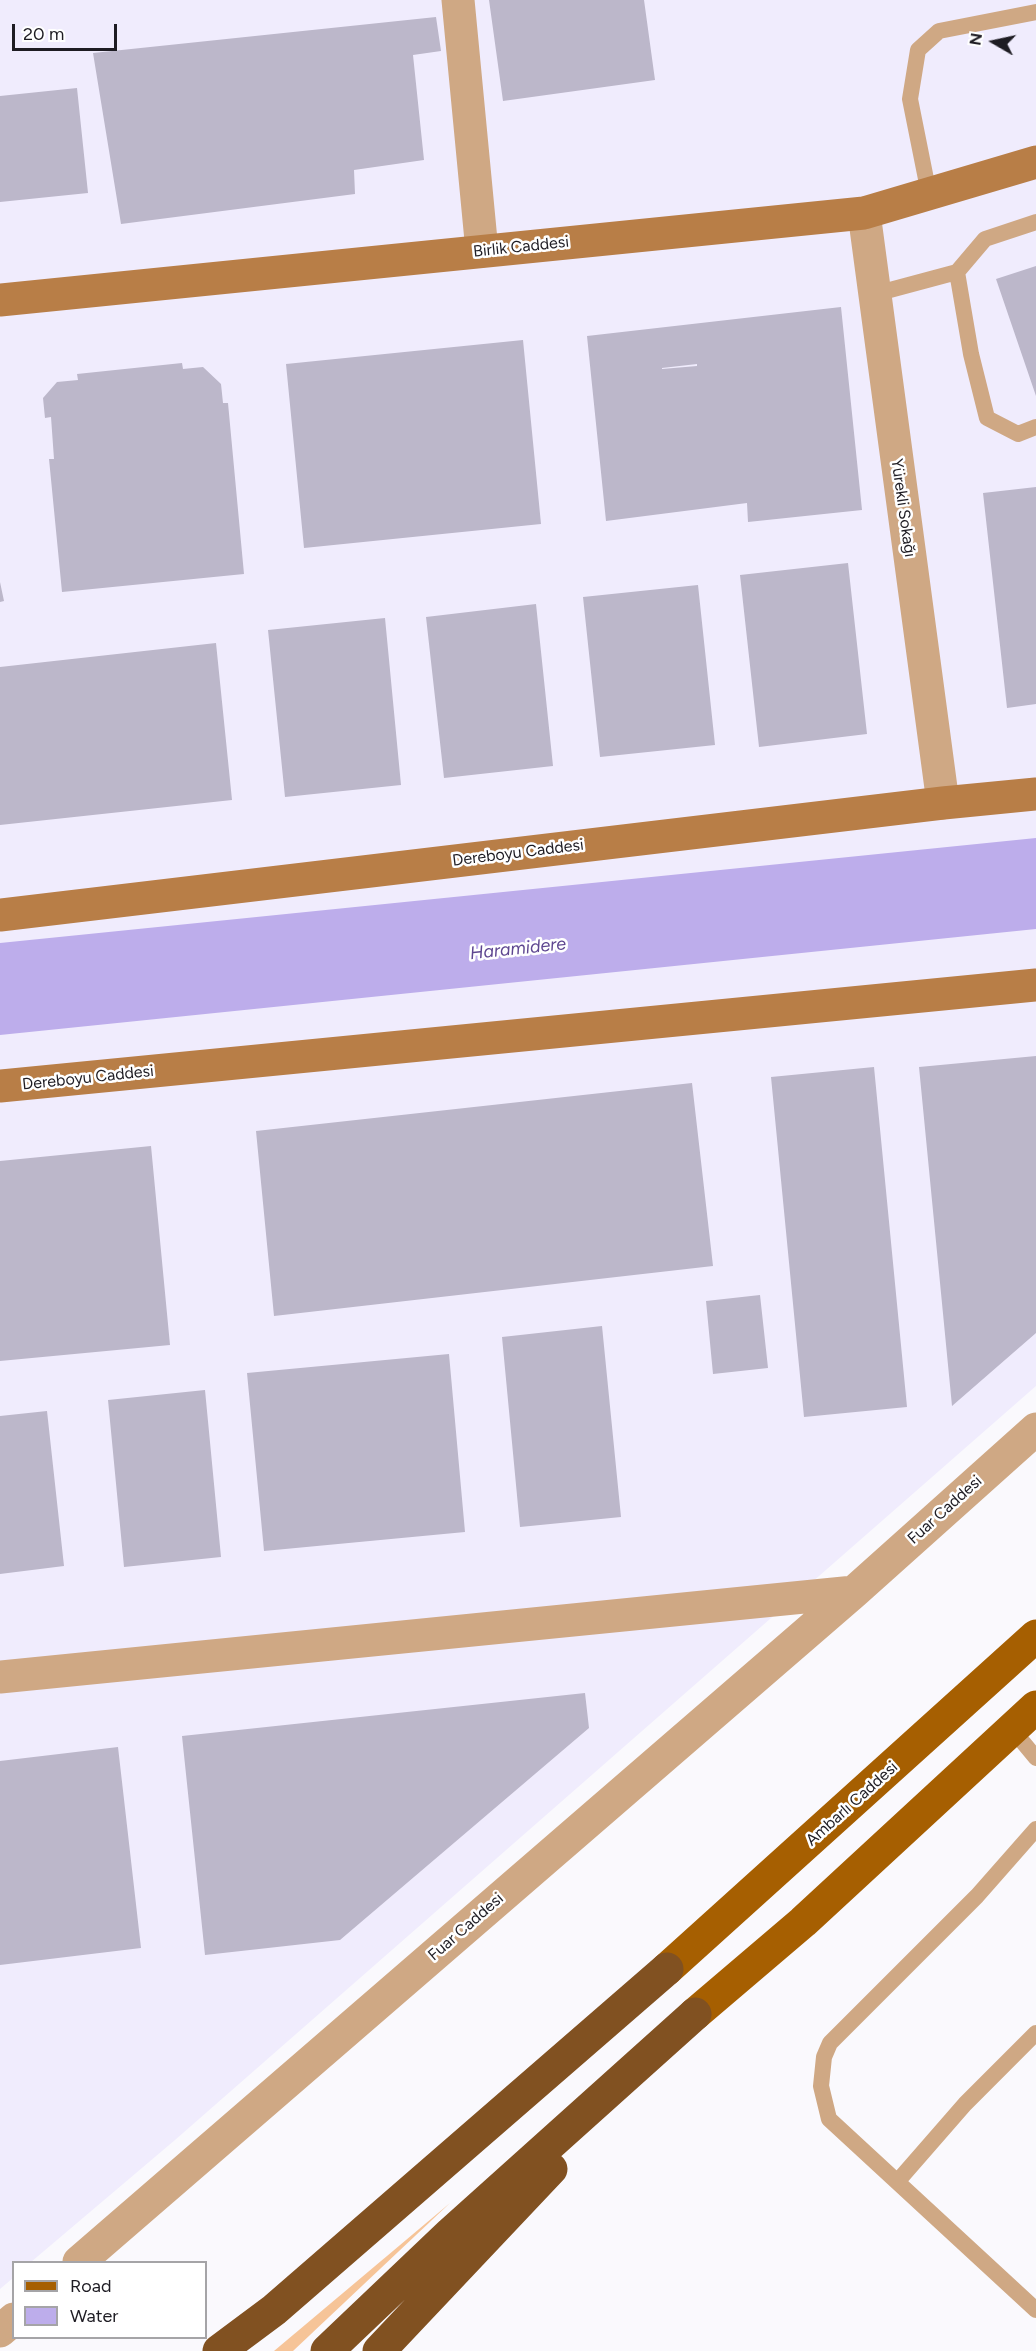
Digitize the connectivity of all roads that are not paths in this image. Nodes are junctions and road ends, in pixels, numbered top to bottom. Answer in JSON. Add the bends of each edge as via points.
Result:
{"nodes":[{"id":1,"x":458,"y":0,"type":"edge"},
{"id":2,"x":1036,"y":12,"type":"edge"},
{"id":3,"x":1036,"y":162,"type":"edge"},
{"id":4,"x":929,"y":194,"type":"junction"},
{"id":5,"x":864,"y":213,"type":"junction"},
{"id":6,"x":1036,"y":222,"type":"edge"},
{"id":7,"x":482,"y":251,"type":"junction"},
{"id":8,"x":957,"y":272,"type":"junction"},
{"id":9,"x":875,"y":294,"type":"junction"},
{"id":10,"x":0,"y":300,"type":"edge"},
{"id":11,"x":1036,"y":428,"type":"edge"},
{"id":12,"x":1036,"y":794,"type":"edge"},
{"id":13,"x":943,"y":803,"type":"junction"},
{"id":14,"x":0,"y":915,"type":"edge"},
{"id":15,"x":1036,"y":985,"type":"edge"},
{"id":16,"x":0,"y":1086,"type":"edge"},
{"id":17,"x":1036,"y":1429,"type":"edge"},
{"id":18,"x":854,"y":1592,"type":"junction"},
{"id":19,"x":1036,"y":1636,"type":"edge"},
{"id":20,"x":0,"y":1677,"type":"edge"},
{"id":21,"x":1036,"y":1707,"type":"edge"},
{"id":22,"x":1012,"y":1729,"type":"junction"},
{"id":23,"x":1036,"y":1758,"type":"edge"},
{"id":24,"x":1036,"y":1829,"type":"edge"},
{"id":25,"x":667,"y":1969,"type":"joint"},
{"id":26,"x":695,"y":2014,"type":"junction"},
{"id":27,"x":1036,"y":2033,"type":"edge"},
{"id":28,"x":897,"y":2182,"type":"junction"},
{"id":29,"x":80,"y":2261,"type":"edge"},
{"id":30,"x":1036,"y":2310,"type":"edge"},
{"id":31,"x":12,"y":2321,"type":"edge"},
{"id":32,"x":0,"y":2331,"type":"edge"},
{"id":33,"x":219,"y":2351,"type":"edge"},
{"id":34,"x":327,"y":2351,"type":"edge"},
{"id":35,"x":379,"y":2351,"type":"edge"}],
"edges":[{"from":1,"to":7,"type":"street"},
{"from":2,"to":4,"type":"lane","via":[[939,31],[918,50],[910,99]]},
{"from":3,"to":4,"type":"street","name":"Birlik Caddesi"},
{"from":4,"to":5,"type":"street","name":"Birlik Caddesi"},
{"from":5,"to":7,"type":"street","name":"Birlik Caddesi"},
{"from":5,"to":9,"type":"street","name":"Yürekli Sokağı"},
{"from":6,"to":8,"type":"lane","via":[[985,239]]},
{"from":7,"to":10,"type":"street","name":"Birlik Caddesi"},
{"from":8,"to":9,"type":"lane"},
{"from":8,"to":11,"type":"lane","via":[[987,418],[1018,434]]},
{"from":9,"to":13,"type":"street","name":"Yürekli Sokağı"},
{"from":12,"to":13,"type":"street","name":"Dereboyu Caddesi"},
{"from":13,"to":14,"type":"street","name":"Dereboyu Caddesi"},
{"from":15,"to":16,"type":"street","name":"Dereboyu Caddesi"},
{"from":17,"to":18,"type":"street","name":"Fuar Caddesi"},
{"from":18,"to":20,"type":"street"},
{"from":18,"to":29,"type":"street","name":"Fuar Caddesi"},
{"from":19,"to":25,"type":"main road","name":"Ambarlı Caddesi"},
{"from":21,"to":22,"type":"main road"},
{"from":22,"to":23,"type":"lane"},
{"from":22,"to":26,"type":"main road","via":[[803,1922]]},
{"from":24,"to":28,"type":"lane","via":[[977,1896],[830,2043],[824,2057],[821,2086],[829,2119]]},
{"from":25,"to":33,"type":"highway","via":[[274,2310]]},
{"from":26,"to":34,"type":"highway","via":[[451,2233]]},
{"from":26,"to":35,"type":"highway"},
{"from":27,"to":28,"type":"lane","via":[[965,2104]]},
{"from":28,"to":30,"type":"lane"},
{"from":31,"to":32,"type":"street"}]}
